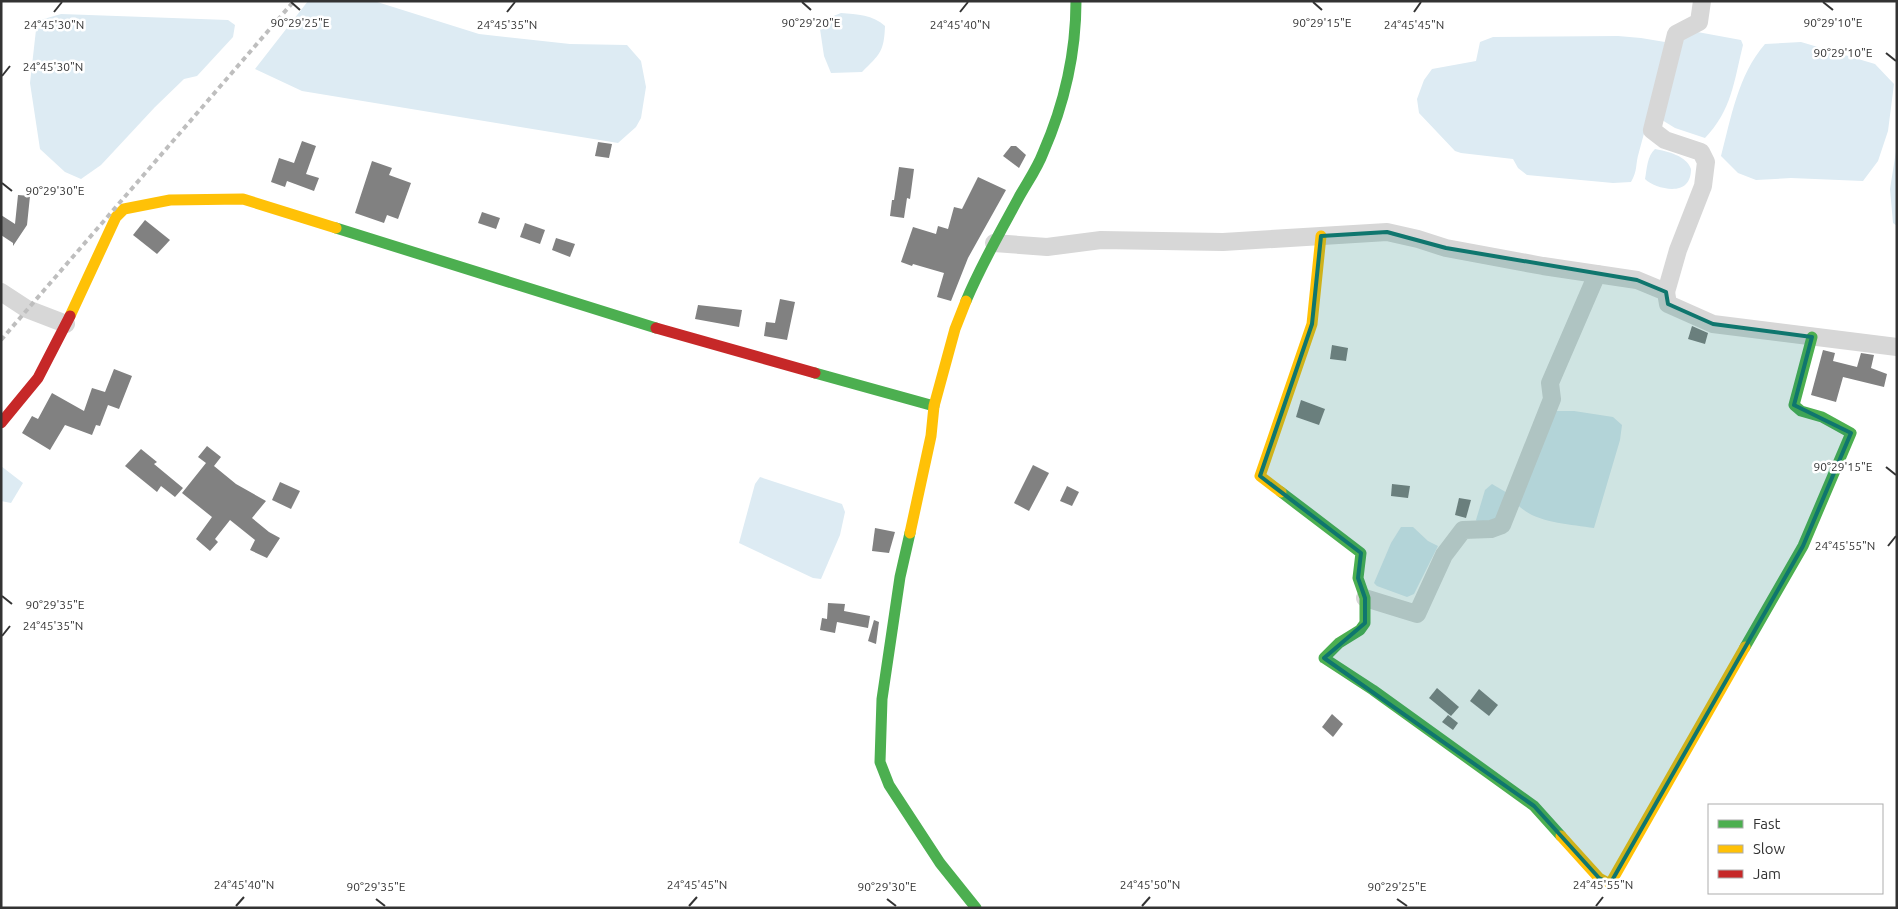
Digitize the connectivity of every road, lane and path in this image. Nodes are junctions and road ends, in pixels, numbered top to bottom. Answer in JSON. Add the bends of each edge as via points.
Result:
{"nodes":[{"id":1,"x":1076,"y":1,"type":"edge"},
{"id":2,"x":1702,"y":1,"type":"edge"},
{"id":3,"x":1321,"y":236,"type":"junction"},
{"id":4,"x":994,"y":243,"type":"junction"},
{"id":5,"x":1596,"y":274,"type":"junction"},
{"id":6,"x":1,"y":292,"type":"edge"},
{"id":7,"x":1666,"y":292,"type":"junction"},
{"id":8,"x":66,"y":324,"type":"junction"},
{"id":9,"x":1812,"y":337,"type":"junction"},
{"id":10,"x":1897,"y":347,"type":"edge"},
{"id":11,"x":934,"y":406,"type":"junction"},
{"id":12,"x":1,"y":423,"type":"edge"},
{"id":13,"x":1365,"y":598,"type":"junction"},
{"id":14,"x":976,"y":908,"type":"edge"}],
"edges":[{"from":1,"to":4,"type":"street","via":[[1069,75],[1061,105],[1043,154]]},
{"from":2,"to":7,"type":"street","via":[[1699,22],[1676,34],[1652,130],[1665,140],[1701,152],[1706,162],[1703,186],[1678,250]]},
{"from":3,"to":4,"type":"street","via":[[1223,242],[1102,240],[1046,247]]},
{"from":3,"to":5,"type":"street","via":[[1387,232],[1446,248]]},
{"from":3,"to":13,"type":"street","via":[[1312,324],[1260,476],[1362,553],[1358,578]]},
{"from":4,"to":11,"type":"street","via":[[955,329]]},
{"from":5,"to":7,"type":"street","via":[[1637,280]]},
{"from":5,"to":13,"type":"street","via":[[1550,383],[1552,398],[1502,525],[1491,529],[1463,530],[1444,555],[1417,614]]},
{"from":6,"to":8,"type":"street","via":[[28,309]]},
{"from":7,"to":9,"type":"street","via":[[1668,304],[1713,324]]},
{"from":8,"to":11,"type":"street","via":[[116,217],[124,209],[170,200],[243,199],[696,340]]},
{"from":8,"to":12,"type":"street","via":[[38,378]]},
{"from":9,"to":10,"type":"street"},
{"from":9,"to":13,"type":"street","via":[[1794,405],[1851,433],[1803,546],[1610,884],[1599,878],[1534,806],[1324,658],[1365,623]]},
{"from":11,"to":14,"type":"street","via":[[931,436],[900,577],[882,699],[880,762],[889,785],[940,863]]}]}
